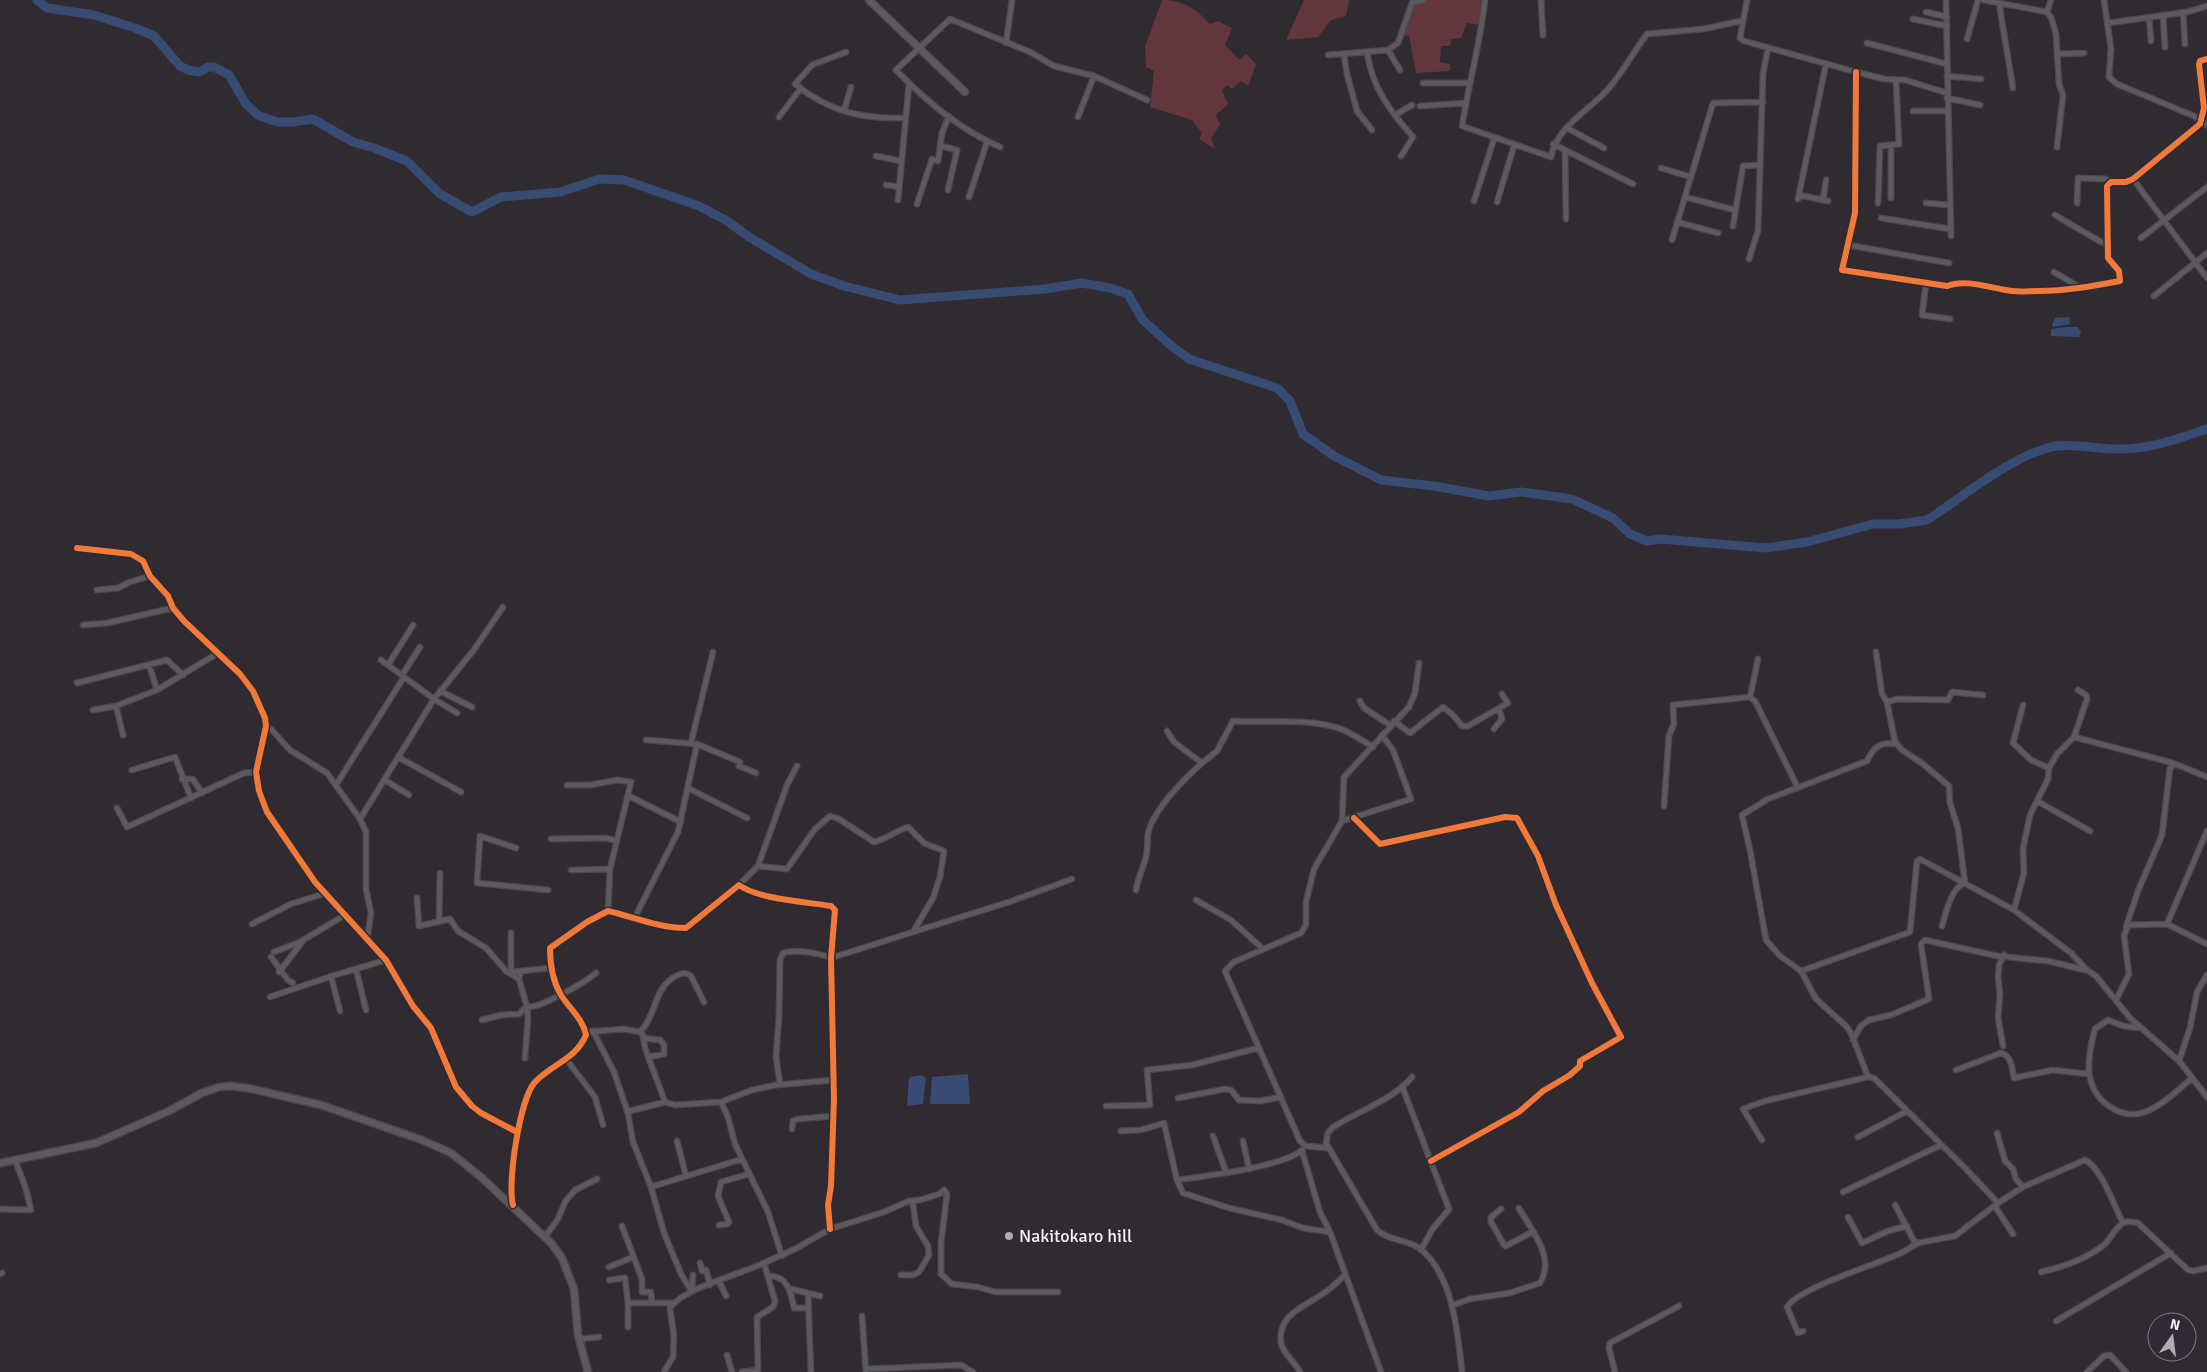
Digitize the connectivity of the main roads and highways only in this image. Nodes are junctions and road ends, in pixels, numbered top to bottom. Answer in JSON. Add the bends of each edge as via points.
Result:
{"nodes":[{"id":1,"x":869,"y":0,"type":"edge"},
{"id":2,"x":964,"y":92,"type":"dead end"},
{"id":3,"x":0,"y":1164,"type":"edge"},
{"id":4,"x":588,"y":1372,"type":"edge"}],
"edges":[{"from":1,"to":2,"type":"main road"},
{"from":3,"to":4,"type":"main road","via":[[96,1143],[170,1111],[202,1093],[232,1086],[321,1105],[436,1145],[451,1153],[513,1205],[562,1258],[574,1289],[579,1339]]}]}
